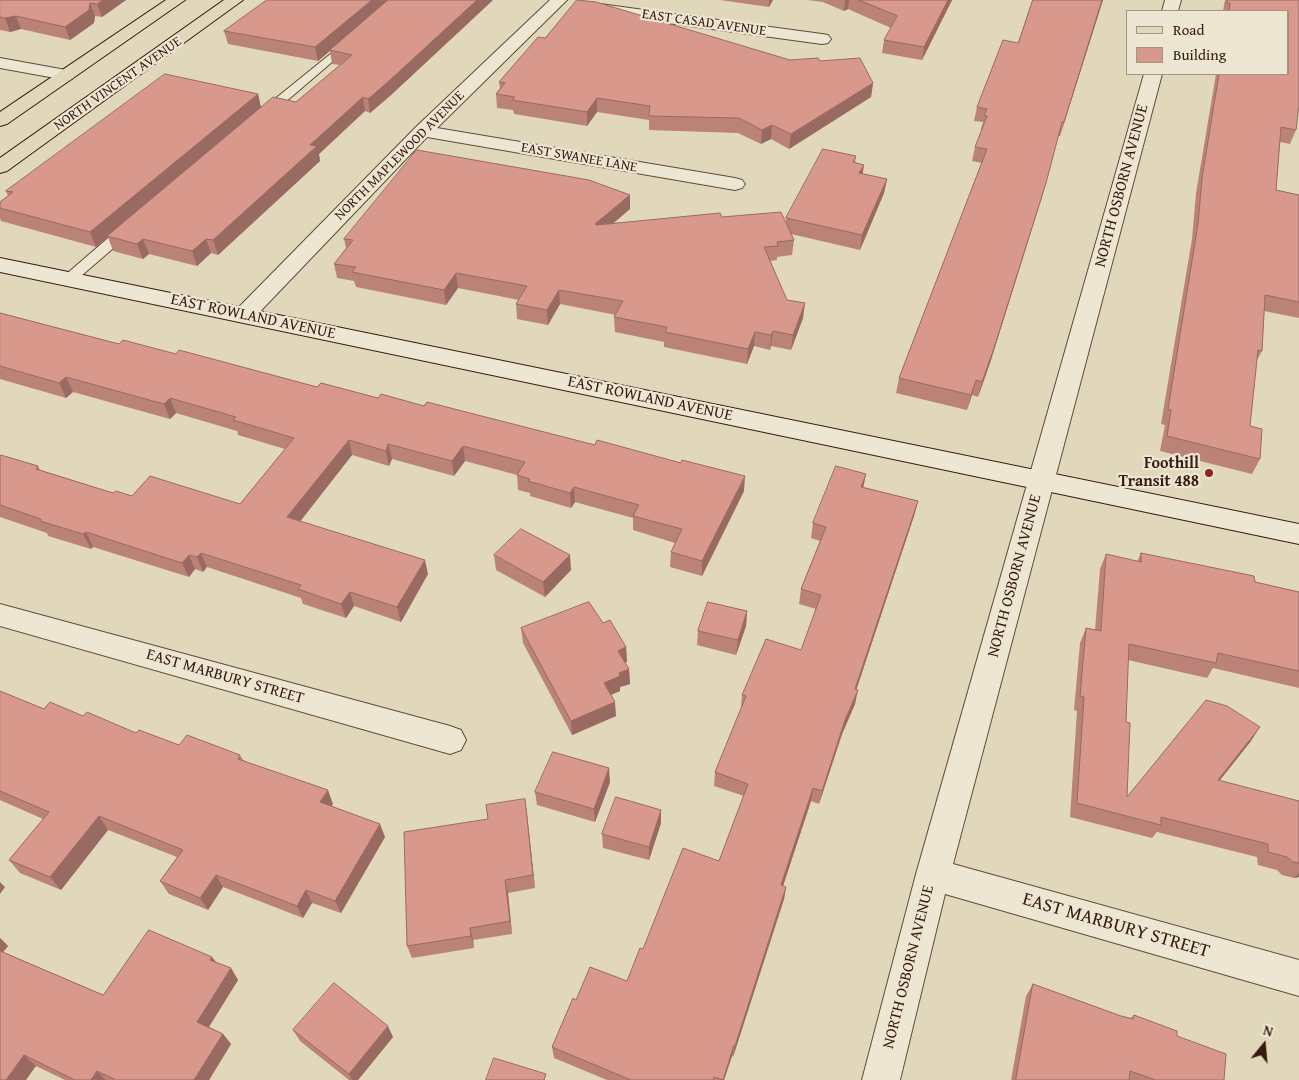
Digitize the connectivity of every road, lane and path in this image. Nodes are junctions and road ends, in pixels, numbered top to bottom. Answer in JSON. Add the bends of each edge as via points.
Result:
{"nodes":[{"id":1,"x":177,"y":0,"type":"edge"},
{"id":2,"x":235,"y":0,"type":"edge"},
{"id":3,"x":569,"y":4,"type":"edge"},
{"id":4,"x":362,"y":32,"type":"edge"},
{"id":5,"x":822,"y":39,"type":"dead end"},
{"id":6,"x":0,"y":63,"type":"edge"},
{"id":7,"x":1153,"y":75,"type":"edge"},
{"id":8,"x":66,"y":76,"type":"junction"},
{"id":9,"x":0,"y":120,"type":"edge"},
{"id":10,"x":256,"y":121,"type":"edge"},
{"id":11,"x":423,"y":131,"type":"junction"},
{"id":12,"x":0,"y":167,"type":"edge"},
{"id":13,"x":735,"y":184,"type":"dead end"},
{"id":14,"x":136,"y":222,"type":"edge"},
{"id":15,"x":0,"y":265,"type":"edge"},
{"id":16,"x":68,"y":280,"type":"junction"},
{"id":17,"x":244,"y":315,"type":"junction"},
{"id":18,"x":1042,"y":480,"type":"junction"},
{"id":19,"x":1299,"y":534,"type":"edge"},
{"id":20,"x":0,"y":615,"type":"edge"},
{"id":21,"x":450,"y":740,"type":"dead end"},
{"id":22,"x":933,"y":874,"type":"junction"},
{"id":23,"x":1299,"y":978,"type":"edge"},
{"id":24,"x":881,"y":1080,"type":"edge"}],
"edges":[{"from":1,"to":8,"type":"main road"},
{"from":2,"to":12,"type":"main road","name":"NORTH VINCENT AVENUE"},
{"from":3,"to":5,"type":"street","name":"EAST CASAD AVENUE"},
{"from":3,"to":11,"type":"street","name":"NORTH MAPLEWOOD AVENUE"},
{"from":4,"to":10,"type":"lane"},
{"from":6,"to":8,"type":"street"},
{"from":7,"to":18,"type":"street","name":"NORTH OSBORN AVENUE"},
{"from":8,"to":9,"type":"main road"},
{"from":11,"to":13,"type":"street","name":"EAST SWANEE LANE"},
{"from":11,"to":17,"type":"street","name":"NORTH MAPLEWOOD AVENUE"},
{"from":14,"to":16,"type":"lane"},
{"from":15,"to":16,"type":"street","name":"EAST ROWLAND AVENUE"},
{"from":16,"to":17,"type":"street","name":"EAST ROWLAND AVENUE"},
{"from":17,"to":18,"type":"street","name":"EAST ROWLAND AVENUE"},
{"from":18,"to":19,"type":"street","name":"EAST ROWLAND AVENUE"},
{"from":18,"to":22,"type":"street","name":"NORTH OSBORN AVENUE"},
{"from":20,"to":21,"type":"street","name":"EAST MARBURY STREET"},
{"from":22,"to":23,"type":"street","name":"EAST MARBURY STREET"},
{"from":22,"to":24,"type":"street","name":"NORTH OSBORN AVENUE"}]}
